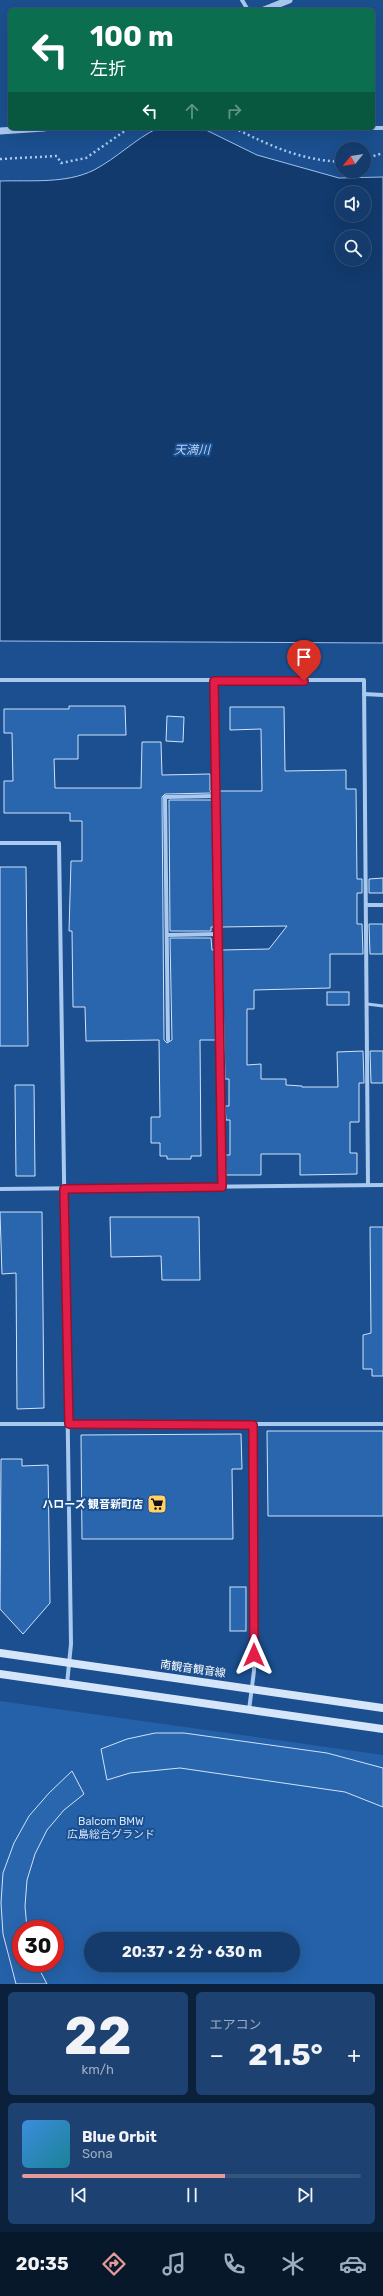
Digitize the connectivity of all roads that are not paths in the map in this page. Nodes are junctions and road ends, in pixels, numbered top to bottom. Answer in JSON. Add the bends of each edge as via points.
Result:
{"nodes":[{"id":1,"x":290,"y":0,"type":"edge"},
{"id":2,"x":269,"y":8,"type":"edge"},
{"id":3,"x":15,"y":130,"type":"edge"},
{"id":4,"x":0,"y":131,"type":"edge"},
{"id":5,"x":0,"y":680,"type":"edge"},
{"id":6,"x":214,"y":681,"type":"junction"},
{"id":7,"x":364,"y":694,"type":"junction"},
{"id":8,"x":383,"y":695,"type":"edge"},
{"id":9,"x":216,"y":796,"type":"junction"},
{"id":10,"x":0,"y":843,"type":"edge"},
{"id":11,"x":366,"y":905,"type":"junction"},
{"id":12,"x":383,"y":905,"type":"edge"},
{"id":13,"x":218,"y":934,"type":"junction"},
{"id":14,"x":167,"y":935,"type":"junction"},
{"id":15,"x":366,"y":1004,"type":"junction"},
{"id":16,"x":383,"y":1006,"type":"edge"},
{"id":17,"x":168,"y":1040,"type":"dead end"},
{"id":18,"x":368,"y":1185,"type":"junction"},
{"id":19,"x":383,"y":1185,"type":"edge"},
{"id":20,"x":222,"y":1187,"type":"junction"},
{"id":21,"x":64,"y":1189,"type":"junction"},
{"id":22,"x":0,"y":1190,"type":"edge"},
{"id":23,"x":0,"y":1424,"type":"edge"},
{"id":24,"x":69,"y":1424,"type":"junction"},
{"id":25,"x":383,"y":1424,"type":"edge"},
{"id":26,"x":253,"y":1425,"type":"junction"},
{"id":27,"x":0,"y":1653,"type":"edge"},
{"id":28,"x":69,"y":1663,"type":"junction"},
{"id":29,"x":0,"y":1674,"type":"edge"},
{"id":30,"x":67,"y":1684,"type":"junction"},
{"id":31,"x":252,"y":1688,"type":"junction"},
{"id":32,"x":383,"y":1708,"type":"edge"},
{"id":33,"x":249,"y":1710,"type":"junction"},
{"id":34,"x":383,"y":1729,"type":"edge"}],
"edges":[{"from":1,"to":2,"type":"street"},
{"from":3,"to":4,"type":"street"},
{"from":5,"to":6,"type":"street"},
{"from":6,"to":7,"type":"street","via":[[364,680]]},
{"from":6,"to":9,"type":"street"},
{"from":7,"to":8,"type":"street"},
{"from":7,"to":11,"type":"street"},
{"from":9,"to":13,"type":"street"},
{"from":9,"to":14,"type":"street","via":[[165,797]]},
{"from":10,"to":21,"type":"street","via":[[60,843]]},
{"from":11,"to":12,"type":"street"},
{"from":11,"to":15,"type":"street"},
{"from":13,"to":14,"type":"street"},
{"from":13,"to":20,"type":"street"},
{"from":14,"to":17,"type":"street"},
{"from":15,"to":16,"type":"lane"},
{"from":15,"to":18,"type":"street"},
{"from":18,"to":19,"type":"street"},
{"from":18,"to":20,"type":"street"},
{"from":20,"to":21,"type":"street"},
{"from":21,"to":22,"type":"street"},
{"from":21,"to":24,"type":"street"},
{"from":23,"to":24,"type":"street"},
{"from":24,"to":26,"type":"street"},
{"from":24,"to":28,"type":"street"},
{"from":25,"to":26,"type":"street"},
{"from":26,"to":31,"type":"street"},
{"from":27,"to":28,"type":"main road","name":"南観音観音線"},
{"from":28,"to":30,"type":"street"},
{"from":28,"to":31,"type":"main road","name":"南観音観音線"},
{"from":29,"to":30,"type":"main road"},
{"from":30,"to":33,"type":"main road"},
{"from":31,"to":32,"type":"main road","name":"南観音観音線"},
{"from":31,"to":33,"type":"street"},
{"from":33,"to":34,"type":"main road"}]}
